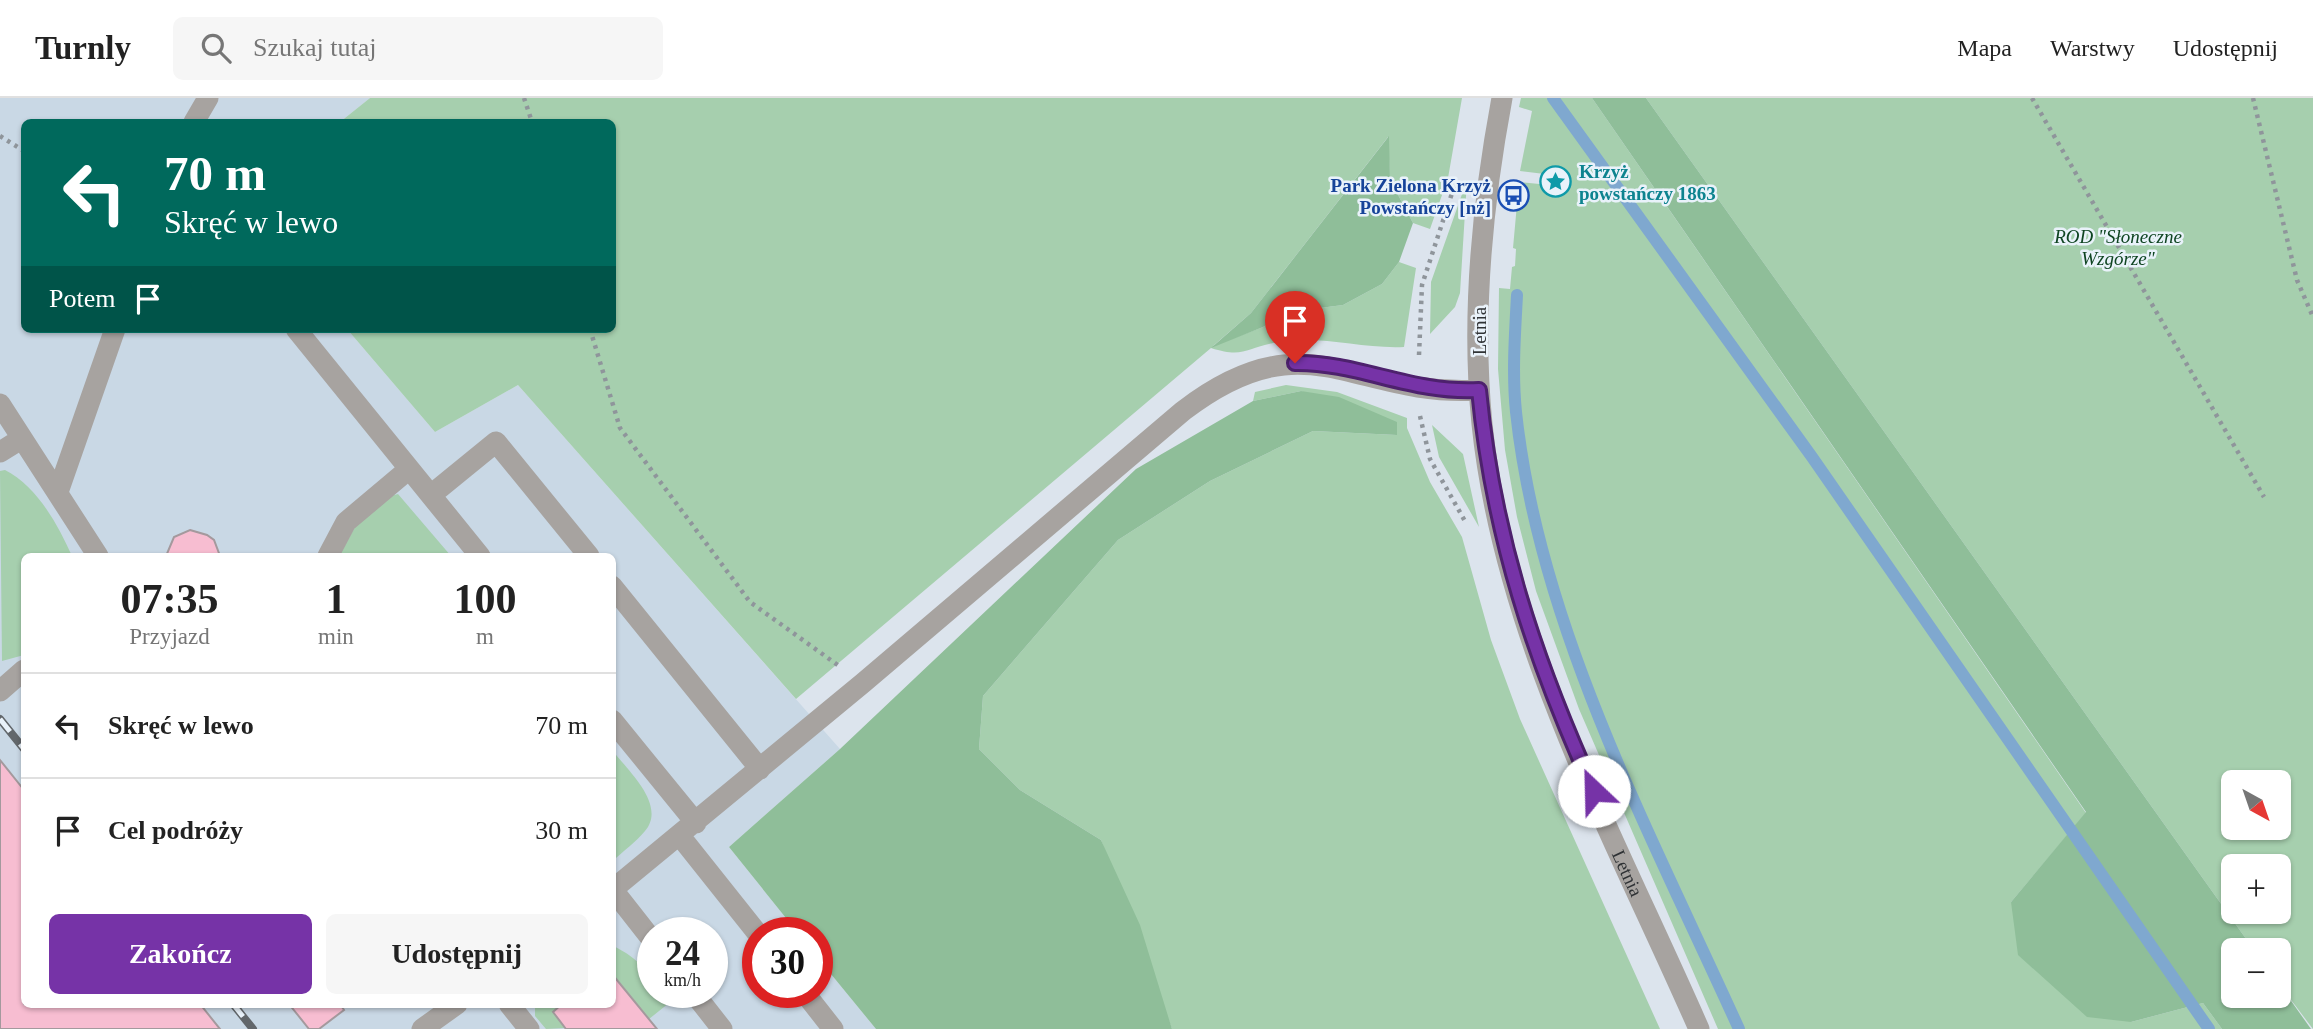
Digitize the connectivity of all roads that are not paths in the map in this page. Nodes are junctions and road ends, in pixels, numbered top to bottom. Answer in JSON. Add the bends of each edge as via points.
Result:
{"nodes":[{"id":1,"x":208,"y":98,"type":"edge"},
{"id":2,"x":1502,"y":98,"type":"edge"},
{"id":3,"x":196,"y":119,"type":"edge"},
{"id":4,"x":114,"y":333,"type":"edge"},
{"id":5,"x":299,"y":333,"type":"edge"},
{"id":6,"x":1479,"y":390,"type":"junction"},
{"id":7,"x":0,"y":404,"type":"edge"},
{"id":8,"x":21,"y":439,"type":"junction"},
{"id":9,"x":0,"y":452,"type":"edge"},
{"id":10,"x":409,"y":469,"type":"junction"},
{"id":11,"x":58,"y":492,"type":"junction"},
{"id":12,"x":431,"y":495,"type":"junction"},
{"id":13,"x":96,"y":553,"type":"edge"},
{"id":14,"x":330,"y":553,"type":"edge"},
{"id":15,"x":478,"y":553,"type":"edge"},
{"id":16,"x":587,"y":553,"type":"edge"},
{"id":17,"x":616,"y":591,"type":"edge"},
{"id":18,"x":21,"y":672,"type":"edge"},
{"id":19,"x":2,"y":686,"type":"edge"},
{"id":20,"x":616,"y":726,"type":"edge"},
{"id":21,"x":760,"y":769,"type":"junction"},
{"id":22,"x":688,"y":830,"type":"junction"},
{"id":23,"x":616,"y":888,"type":"edge"},
{"id":24,"x":616,"y":894,"type":"edge"},
{"id":25,"x":747,"y":917,"type":"edge"},
{"id":26,"x":637,"y":921,"type":"edge"},
{"id":27,"x":451,"y":1008,"type":"edge"},
{"id":28,"x":512,"y":1008,"type":"edge"},
{"id":29,"x":706,"y":1008,"type":"edge"},
{"id":30,"x":817,"y":1008,"type":"edge"},
{"id":31,"x":422,"y":1029,"type":"edge"},
{"id":32,"x":528,"y":1029,"type":"edge"},
{"id":33,"x":722,"y":1029,"type":"edge"},
{"id":34,"x":833,"y":1029,"type":"edge"},
{"id":35,"x":1699,"y":1029,"type":"edge"}],
"edges":[{"from":1,"to":3,"type":"street"},
{"from":2,"to":6,"type":"street","name":"Letnia","via":[[1481,240]]},
{"from":4,"to":11,"type":"street"},
{"from":5,"to":10,"type":"street"},
{"from":6,"to":21,"type":"street","via":[[1419,387],[1307,363],[1267,367],[1235,377],[1183,411]]},
{"from":6,"to":35,"type":"street","name":"Letnia","via":[[1496,510],[1534,648]]},
{"from":7,"to":8,"type":"street"},
{"from":8,"to":9,"type":"street"},
{"from":8,"to":11,"type":"street"},
{"from":10,"to":12,"type":"street"},
{"from":10,"to":14,"type":"street","via":[[346,522]]},
{"from":11,"to":13,"type":"street"},
{"from":12,"to":15,"type":"street"},
{"from":12,"to":16,"type":"street","via":[[496,442]]},
{"from":17,"to":21,"type":"street"},
{"from":18,"to":19,"type":"street"},
{"from":20,"to":22,"type":"street"},
{"from":21,"to":22,"type":"street"},
{"from":22,"to":23,"type":"street"},
{"from":22,"to":25,"type":"street"},
{"from":24,"to":26,"type":"street"},
{"from":27,"to":31,"type":"street"},
{"from":28,"to":32,"type":"street"},
{"from":29,"to":33,"type":"street"},
{"from":30,"to":34,"type":"street"}]}
